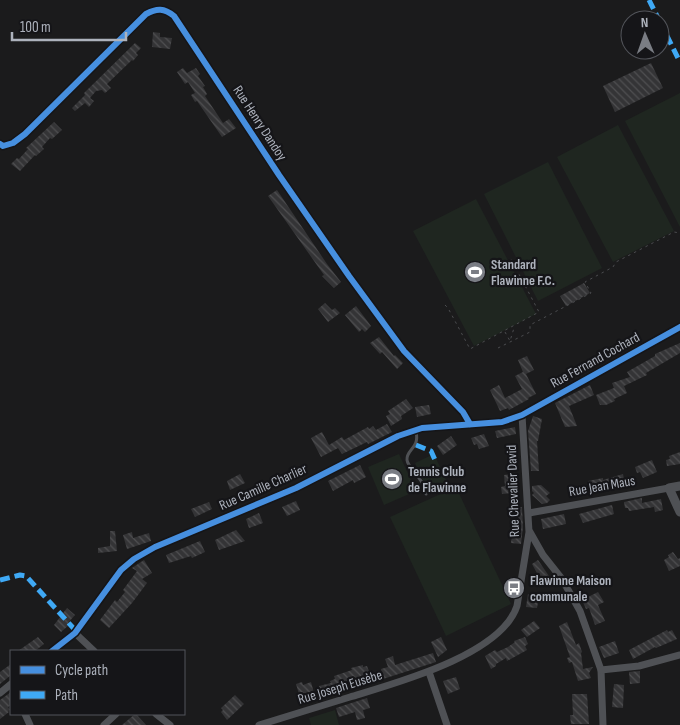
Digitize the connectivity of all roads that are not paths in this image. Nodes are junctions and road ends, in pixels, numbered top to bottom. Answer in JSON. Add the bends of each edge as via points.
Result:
{"nodes":[{"id":1,"x":0,"y":144,"type":"edge"},
{"id":2,"x":680,"y":327,"type":"edge"},
{"id":3,"x":522,"y":415,"type":"junction"},
{"id":4,"x":470,"y":424,"type":"junction"},
{"id":5,"x":416,"y":430,"type":"junction"},
{"id":6,"x":680,"y":486,"type":"edge"},
{"id":7,"x":669,"y":488,"type":"junction"},
{"id":8,"x":426,"y":494,"type":"dead end"},
{"id":9,"x":680,"y":512,"type":"edge"},
{"id":10,"x":529,"y":513,"type":"junction"},
{"id":11,"x":529,"y":532,"type":"junction"},
{"id":12,"x":75,"y":633,"type":"junction"},
{"id":13,"x":53,"y":650,"type":"edge"},
{"id":14,"x":93,"y":650,"type":"edge"},
{"id":15,"x":680,"y":655,"type":"edge"},
{"id":16,"x":601,"y":670,"type":"junction"},
{"id":17,"x":429,"y":672,"type":"junction"},
{"id":18,"x":115,"y":715,"type":"edge"},
{"id":19,"x":157,"y":715,"type":"edge"},
{"id":20,"x":104,"y":725,"type":"edge"},
{"id":21,"x":170,"y":725,"type":"edge"},
{"id":22,"x":259,"y":725,"type":"edge"},
{"id":23,"x":447,"y":725,"type":"edge"},
{"id":24,"x":603,"y":725,"type":"edge"}],
"edges":[{"from":1,"to":4,"type":"street","name":"Rue Henry Dandoy","via":[[12,143],[25,134],[146,14],[159,8],[167,10],[349,276],[404,351],[463,412]]},
{"from":2,"to":3,"type":"street","name":"Rue Fernand Cochard"},
{"from":3,"to":4,"type":"street","name":"Rue Camille Charlier","via":[[502,422]]},
{"from":3,"to":10,"type":"street","name":"Rue Chevalier David"},
{"from":4,"to":5,"type":"street","name":"Rue Camille Charlier"},
{"from":5,"to":8,"type":"lane","via":[[417,441],[407,459]]},
{"from":5,"to":12,"type":"street","name":"Rue Camille Charlier","via":[[296,488],[134,558],[121,570]]},
{"from":6,"to":7,"type":"street","name":"Rue Jean Maus"},
{"from":7,"to":9,"type":"street"},
{"from":7,"to":10,"type":"street","name":"Rue Jean Maus"},
{"from":10,"to":11,"type":"street","name":"Rue Chevalier David"},
{"from":11,"to":16,"type":"street","via":[[580,611]]},
{"from":11,"to":17,"type":"street","name":"Rue Chevalier David","via":[[515,614],[498,634],[485,643]]},
{"from":12,"to":13,"type":"street","name":"Rue Camille Charlier"},
{"from":12,"to":14,"type":"street"},
{"from":15,"to":16,"type":"street","via":[[639,666]]},
{"from":16,"to":24,"type":"street"},
{"from":17,"to":22,"type":"street","name":"Rue Joseph Eusèbe"},
{"from":17,"to":23,"type":"street"},
{"from":18,"to":20,"type":"street"},
{"from":19,"to":21,"type":"street"}]}
